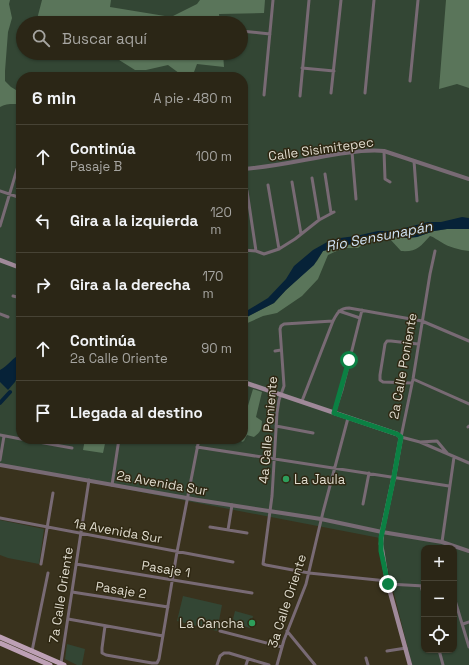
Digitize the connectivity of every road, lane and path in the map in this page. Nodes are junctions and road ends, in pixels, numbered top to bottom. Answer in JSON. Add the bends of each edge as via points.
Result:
{"nodes":[{"id":1,"x":273,"y":0,"type":"edge"},
{"id":2,"x":309,"y":0,"type":"edge"},
{"id":3,"x":341,"y":0,"type":"edge"},
{"id":4,"x":374,"y":0,"type":"edge"},
{"id":5,"x":418,"y":0,"type":"edge"},
{"id":6,"x":248,"y":32,"type":"edge"},
{"id":7,"x":270,"y":34,"type":"junction"},
{"id":8,"x":302,"y":68,"type":"junction"},
{"id":9,"x":334,"y":71,"type":"junction"},
{"id":10,"x":410,"y":81,"type":"dead end"},
{"id":11,"x":331,"y":93,"type":"dead end"},
{"id":12,"x":365,"y":93,"type":"dead end"},
{"id":13,"x":264,"y":95,"type":"dead end"},
{"id":14,"x":300,"y":96,"type":"dead end"},
{"id":15,"x":384,"y":151,"type":"junction"},
{"id":16,"x":352,"y":152,"type":"junction"},
{"id":17,"x":414,"y":161,"type":"junction"},
{"id":18,"x":248,"y":168,"type":"edge"},
{"id":19,"x":16,"y":173,"type":"edge"},
{"id":20,"x":325,"y":174,"type":"dead end"},
{"id":21,"x":312,"y":178,"type":"dead end"},
{"id":22,"x":469,"y":179,"type":"edge"},
{"id":23,"x":292,"y":182,"type":"dead end"},
{"id":24,"x":390,"y":182,"type":"dead end"},
{"id":25,"x":268,"y":185,"type":"dead end"},
{"id":26,"x":0,"y":191,"type":"edge"},
{"id":27,"x":10,"y":194,"type":"junction"},
{"id":28,"x":16,"y":196,"type":"edge"},
{"id":29,"x":248,"y":198,"type":"edge"},
{"id":30,"x":356,"y":199,"type":"dead end"},
{"id":31,"x":417,"y":201,"type":"dead end"},
{"id":32,"x":319,"y":220,"type":"junction"},
{"id":33,"x":0,"y":226,"type":"edge"},
{"id":34,"x":301,"y":234,"type":"junction"},
{"id":35,"x":279,"y":249,"type":"junction"},
{"id":36,"x":248,"y":250,"type":"edge"},
{"id":37,"x":256,"y":251,"type":"junction"},
{"id":38,"x":436,"y":251,"type":"dead end"},
{"id":39,"x":0,"y":260,"type":"edge"},
{"id":40,"x":16,"y":266,"type":"edge"},
{"id":41,"x":13,"y":296,"type":"dead end"},
{"id":42,"x":16,"y":297,"type":"edge"},
{"id":43,"x":362,"y":310,"type":"junction"},
{"id":44,"x":339,"y":311,"type":"junction"},
{"id":45,"x":0,"y":314,"type":"edge"},
{"id":46,"x":8,"y":317,"type":"dead end"},
{"id":47,"x":360,"y":318,"type":"junction"},
{"id":48,"x":333,"y":321,"type":"junction"},
{"id":49,"x":422,"y":321,"type":"junction"},
{"id":50,"x":469,"y":341,"type":"edge"},
{"id":51,"x":418,"y":344,"type":"junction"},
{"id":52,"x":281,"y":350,"type":"junction"},
{"id":53,"x":275,"y":351,"type":"dead end"},
{"id":54,"x":413,"y":379,"type":"junction"},
{"id":55,"x":248,"y":383,"type":"edge"},
{"id":56,"x":412,"y":383,"type":"junction"},
{"id":57,"x":281,"y":394,"type":"junction"},
{"id":58,"x":302,"y":401,"type":"junction"},
{"id":59,"x":469,"y":404,"type":"edge"},
{"id":60,"x":334,"y":413,"type":"junction"},
{"id":61,"x":348,"y":418,"type":"junction"},
{"id":62,"x":276,"y":426,"type":"junction"},
{"id":63,"x":314,"y":433,"type":"dead end"},
{"id":64,"x":2,"y":435,"type":"edge"},
{"id":65,"x":401,"y":437,"type":"junction"},
{"id":66,"x":16,"y":438,"type":"edge"},
{"id":67,"x":420,"y":442,"type":"junction"},
{"id":68,"x":50,"y":444,"type":"edge"},
{"id":69,"x":118,"y":444,"type":"edge"},
{"id":70,"x":197,"y":444,"type":"edge"},
{"id":71,"x":196,"y":447,"type":"junction"},
{"id":72,"x":72,"y":448,"type":"dead end"},
{"id":73,"x":448,"y":454,"type":"junction"},
{"id":74,"x":454,"y":457,"type":"junction"},
{"id":75,"x":0,"y":460,"type":"edge"},
{"id":76,"x":274,"y":460,"type":"junction"},
{"id":77,"x":469,"y":464,"type":"edge"},
{"id":78,"x":0,"y":465,"type":"edge"},
{"id":79,"x":335,"y":468,"type":"junction"},
{"id":80,"x":369,"y":473,"type":"junction"},
{"id":81,"x":394,"y":476,"type":"junction"},
{"id":82,"x":89,"y":480,"type":"junction"},
{"id":83,"x":112,"y":485,"type":"junction"},
{"id":84,"x":449,"y":486,"type":"junction"},
{"id":85,"x":53,"y":493,"type":"dead end"},
{"id":86,"x":187,"y":498,"type":"junction"},
{"id":87,"x":363,"y":504,"type":"dead end"},
{"id":88,"x":232,"y":505,"type":"junction"},
{"id":89,"x":271,"y":511,"type":"junction"},
{"id":90,"x":0,"y":518,"type":"edge"},
{"id":91,"x":322,"y":519,"type":"junction"},
{"id":92,"x":210,"y":527,"type":"dead end"},
{"id":93,"x":47,"y":528,"type":"junction"},
{"id":94,"x":228,"y":530,"type":"junction"},
{"id":95,"x":382,"y":532,"type":"junction"},
{"id":96,"x":247,"y":533,"type":"dead end"},
{"id":97,"x":81,"y":534,"type":"junction"},
{"id":98,"x":442,"y":542,"type":"junction"},
{"id":99,"x":449,"y":545,"type":"edge"},
{"id":100,"x":457,"y":548,"type":"edge"},
{"id":101,"x":469,"y":551,"type":"edge"},
{"id":102,"x":177,"y":552,"type":"junction"},
{"id":103,"x":234,"y":562,"type":"dead end"},
{"id":104,"x":42,"y":564,"type":"dead end"},
{"id":105,"x":76,"y":564,"type":"junction"},
{"id":106,"x":48,"y":573,"type":"dead end"},
{"id":107,"x":309,"y":573,"type":"junction"},
{"id":108,"x":172,"y":580,"type":"junction"},
{"id":109,"x":387,"y":582,"type":"junction"},
{"id":110,"x":421,"y":586,"type":"edge"},
{"id":111,"x":72,"y":592,"type":"junction"},
{"id":112,"x":252,"y":593,"type":"dead end"},
{"id":113,"x":457,"y":606,"type":"edge"},
{"id":114,"x":168,"y":607,"type":"junction"},
{"id":115,"x":68,"y":619,"type":"junction"},
{"id":116,"x":469,"y":622,"type":"edge"},
{"id":117,"x":463,"y":624,"type":"junction"},
{"id":118,"x":105,"y":626,"type":"junction"},
{"id":119,"x":220,"y":630,"type":"dead end"},
{"id":120,"x":287,"y":631,"type":"junction"},
{"id":121,"x":0,"y":636,"type":"edge"},
{"id":122,"x":163,"y":636,"type":"junction"},
{"id":123,"x":0,"y":643,"type":"edge"},
{"id":124,"x":282,"y":647,"type":"junction"},
{"id":125,"x":469,"y":647,"type":"edge"},
{"id":126,"x":406,"y":648,"type":"junction"},
{"id":127,"x":32,"y":651,"type":"junction"},
{"id":128,"x":387,"y":651,"type":"dead end"},
{"id":129,"x":440,"y":653,"type":"edge"},
{"id":130,"x":248,"y":658,"type":"junction"},
{"id":131,"x":366,"y":658,"type":"dead end"},
{"id":132,"x":62,"y":664,"type":"edge"},
{"id":133,"x":50,"y":665,"type":"edge"},
{"id":134,"x":217,"y":665,"type":"edge"},
{"id":135,"x":246,"y":665,"type":"edge"},
{"id":136,"x":269,"y":665,"type":"edge"},
{"id":137,"x":277,"y":665,"type":"edge"},
{"id":138,"x":315,"y":665,"type":"edge"},
{"id":139,"x":368,"y":665,"type":"edge"},
{"id":140,"x":410,"y":665,"type":"edge"},
{"id":141,"x":444,"y":665,"type":"edge"}],
"edges":[{"from":1,"to":7,"type":"street"},
{"from":2,"to":8,"type":"street"},
{"from":3,"to":9,"type":"street"},
{"from":4,"to":12,"type":"street"},
{"from":5,"to":10,"type":"street"},
{"from":6,"to":7,"type":"street"},
{"from":7,"to":13,"type":"street"},
{"from":8,"to":9,"type":"street"},
{"from":8,"to":14,"type":"street"},
{"from":9,"to":11,"type":"street"},
{"from":15,"to":16,"type":"street","name":"Calle Sisimitepec"},
{"from":15,"to":17,"type":"street","name":"Calle Sisimitepec"},
{"from":15,"to":24,"type":"street","via":[[385,179]]},
{"from":16,"to":18,"type":"street","name":"Calle Sisimitepec"},
{"from":16,"to":30,"type":"street"},
{"from":17,"to":22,"type":"street","name":"Calle Sisimitepec"},
{"from":17,"to":31,"type":"street"},
{"from":19,"to":27,"type":"street"},
{"from":20,"to":32,"type":"street","via":[[333,213]]},
{"from":21,"to":32,"type":"street"},
{"from":23,"to":34,"type":"street"},
{"from":25,"to":35,"type":"street"},
{"from":26,"to":27,"type":"street"},
{"from":27,"to":28,"type":"street"},
{"from":27,"to":33,"type":"street"},
{"from":29,"to":37,"type":"street"},
{"from":32,"to":34,"type":"street"},
{"from":34,"to":35,"type":"street"},
{"from":35,"to":37,"type":"street","via":[[264,254]]},
{"from":36,"to":37,"type":"street"},
{"from":38,"to":49,"type":"street","name":"2a Calle Poniente"},
{"from":39,"to":40,"type":"main road"},
{"from":41,"to":42,"type":"street"},
{"from":43,"to":44,"type":"street","via":[[344,308]]},
{"from":43,"to":47,"type":"street"},
{"from":43,"to":49,"type":"street"},
{"from":44,"to":47,"type":"street"},
{"from":44,"to":48,"type":"street"},
{"from":45,"to":46,"type":"street"},
{"from":47,"to":60,"type":"street"},
{"from":48,"to":52,"type":"street","name":"4a Calle Poniente","via":[[281,326]]},
{"from":48,"to":58,"type":"street"},
{"from":49,"to":50,"type":"street"},
{"from":49,"to":51,"type":"street","name":"2a Calle Poniente"},
{"from":51,"to":54,"type":"street","name":"2a Calle Poniente"},
{"from":51,"to":56,"type":"street","via":[[387,342],[380,375],[383,382]]},
{"from":52,"to":53,"type":"street"},
{"from":52,"to":57,"type":"street","name":"4a Calle Poniente","via":[[284,386]]},
{"from":54,"to":56,"type":"street","name":"2a Calle Poniente"},
{"from":54,"to":59,"type":"street"},
{"from":55,"to":57,"type":"main road"},
{"from":56,"to":65,"type":"street","name":"2a Calle Poniente"},
{"from":57,"to":58,"type":"main road"},
{"from":57,"to":62,"type":"street","name":"4a Calle Poniente"},
{"from":58,"to":60,"type":"main road"},
{"from":60,"to":61,"type":"main road"},
{"from":61,"to":65,"type":"main road"},
{"from":61,"to":79,"type":"street","name":"3a Calle Oriente"},
{"from":62,"to":63,"type":"street"},
{"from":62,"to":76,"type":"street","name":"4a Calle Poniente"},
{"from":64,"to":66,"type":"street"},
{"from":64,"to":75,"type":"street"},
{"from":65,"to":67,"type":"street"},
{"from":65,"to":81,"type":"main road","name":"2a Calle Poniente"},
{"from":67,"to":73,"type":"street"},
{"from":67,"to":73,"type":"street","via":[[437,441]]},
{"from":68,"to":72,"type":"street"},
{"from":69,"to":83,"type":"street"},
{"from":70,"to":71,"type":"street"},
{"from":71,"to":76,"type":"street"},
{"from":71,"to":86,"type":"street"},
{"from":73,"to":74,"type":"street"},
{"from":74,"to":77,"type":"street"},
{"from":74,"to":84,"type":"street"},
{"from":76,"to":79,"type":"street"},
{"from":76,"to":89,"type":"street","name":"4a Calle Poniente"},
{"from":78,"to":82,"type":"street","name":"2a Avenida Sur"},
{"from":79,"to":80,"type":"street"},
{"from":79,"to":91,"type":"street","name":"3a Calle Oriente"},
{"from":80,"to":81,"type":"street"},
{"from":80,"to":87,"type":"street"},
{"from":81,"to":84,"type":"street"},
{"from":81,"to":95,"type":"main road","name":"2a Calle Poniente"},
{"from":82,"to":83,"type":"street","name":"2a Avenida Sur"},
{"from":82,"to":97,"type":"street","name":"7a Calle Oriente"},
{"from":83,"to":86,"type":"street","name":"2a Avenida Sur"},
{"from":84,"to":98,"type":"street"},
{"from":85,"to":93,"type":"street"},
{"from":86,"to":88,"type":"street","name":"2a Avenida Sur"},
{"from":86,"to":102,"type":"street"},
{"from":88,"to":89,"type":"street","name":"2a Avenida Sur"},
{"from":88,"to":94,"type":"street"},
{"from":89,"to":91,"type":"street","name":"2a Avenida Sur"},
{"from":89,"to":107,"type":"street","name":"4a Calle Poniente","via":[[263,564]]},
{"from":90,"to":93,"type":"street","name":"1a Avenida Sur"},
{"from":91,"to":95,"type":"street","name":"2a Avenida Sur"},
{"from":91,"to":107,"type":"street","name":"3a Calle Oriente"},
{"from":92,"to":94,"type":"street"},
{"from":93,"to":97,"type":"street","name":"1a Avenida Sur"},
{"from":93,"to":104,"type":"street"},
{"from":94,"to":96,"type":"street"},
{"from":95,"to":98,"type":"street","name":"2a Avenida Sur"},
{"from":95,"to":109,"type":"main road","name":"2a Calle Poniente","via":[[381,551]]},
{"from":97,"to":102,"type":"street","name":"1a Avenida Sur"},
{"from":97,"to":105,"type":"street","name":"7a Calle Oriente"},
{"from":98,"to":99,"type":"street","name":"2a Avenida Sur"},
{"from":100,"to":101,"type":"street","name":"2a Avenida Sur"},
{"from":102,"to":103,"type":"street","name":"1a Avenida Sur"},
{"from":102,"to":108,"type":"street"},
{"from":105,"to":108,"type":"street","name":"Pasaje 1"},
{"from":105,"to":111,"type":"street","name":"7a Calle Oriente"},
{"from":106,"to":127,"type":"street"},
{"from":107,"to":109,"type":"street"},
{"from":107,"to":120,"type":"street","name":"3a Calle Oriente"},
{"from":108,"to":112,"type":"street","name":"Pasaje 1"},
{"from":108,"to":114,"type":"street"},
{"from":109,"to":110,"type":"street"},
{"from":109,"to":126,"type":"main road","name":"2a Calle Poniente"},
{"from":111,"to":114,"type":"street","name":"Pasaje 2"},
{"from":111,"to":115,"type":"street","name":"7a Calle Oriente"},
{"from":113,"to":117,"type":"street"},
{"from":114,"to":122,"type":"street"},
{"from":115,"to":118,"type":"street"},
{"from":115,"to":132,"type":"street","name":"7a Calle Oriente"},
{"from":116,"to":117,"type":"street"},
{"from":117,"to":125,"type":"street"},
{"from":118,"to":122,"type":"street"},
{"from":118,"to":122,"type":"street","via":[[102,653],[152,663],[157,663],[159,659]]},
{"from":119,"to":124,"type":"street"},
{"from":120,"to":124,"type":"street","name":"3a Calle Oriente"},
{"from":120,"to":138,"type":"street"},
{"from":121,"to":127,"type":"main road"},
{"from":123,"to":133,"type":"main road"},
{"from":124,"to":137,"type":"street","name":"3a Calle Oriente"},
{"from":126,"to":128,"type":"street"},
{"from":126,"to":140,"type":"main road","name":"2a Calle Poniente"},
{"from":127,"to":132,"type":"main road"},
{"from":129,"to":141,"type":"street"},
{"from":130,"to":134,"type":"street","via":[[224,653]]},
{"from":130,"to":135,"type":"street"},
{"from":130,"to":136,"type":"street"},
{"from":131,"to":139,"type":"street"}]}
